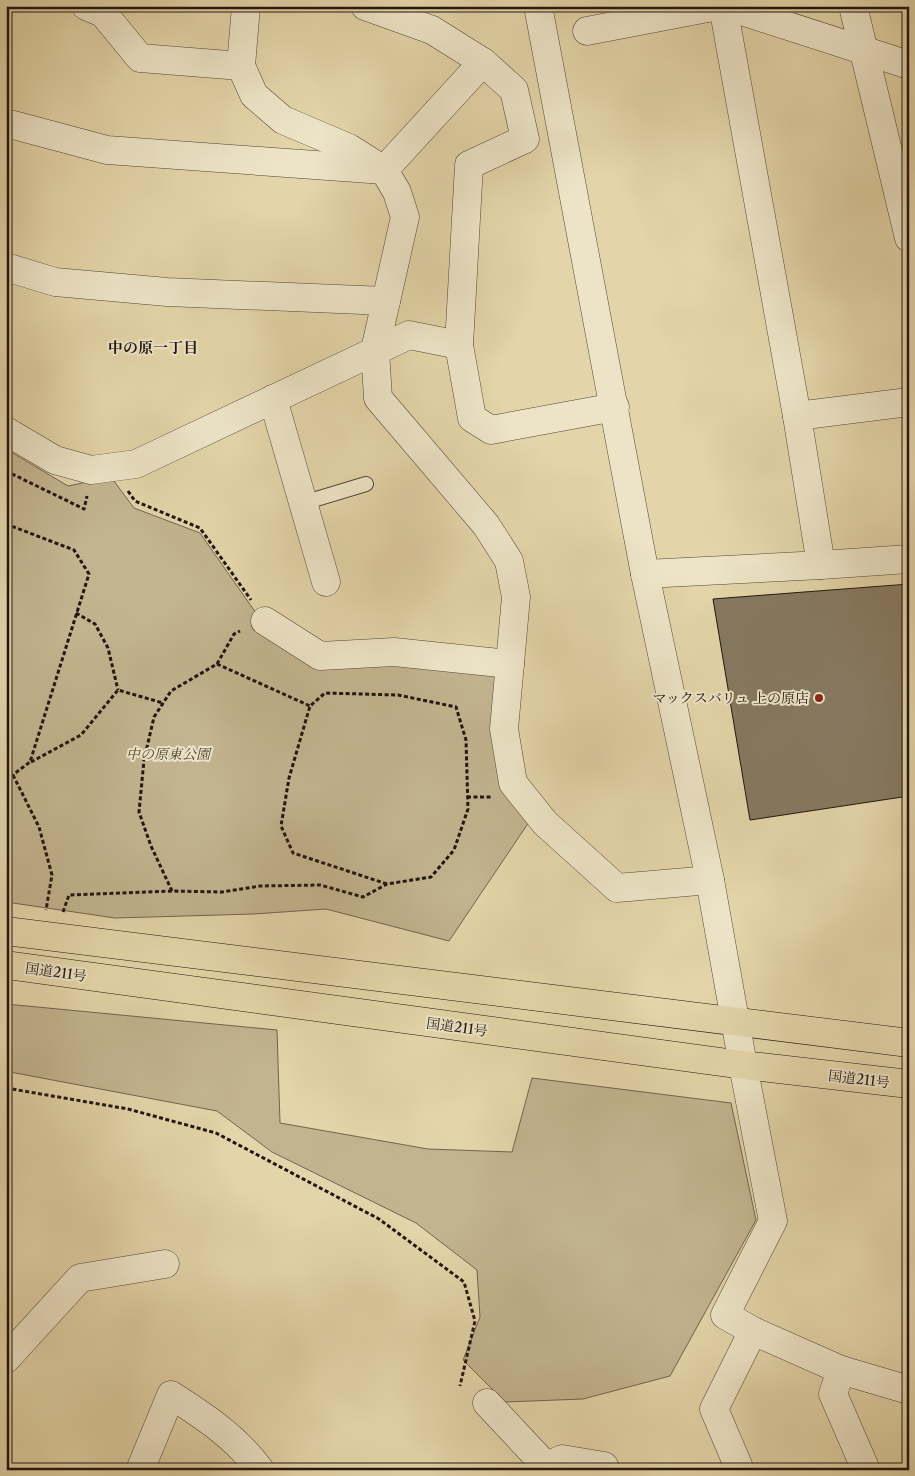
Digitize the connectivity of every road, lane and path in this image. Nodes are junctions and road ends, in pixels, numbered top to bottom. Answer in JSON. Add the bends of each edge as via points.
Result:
{"nodes":[{"id":1,"x":86,"y":6,"type":"edge"},
{"id":2,"x":365,"y":6,"type":"edge"},
{"id":3,"x":538,"y":6,"type":"edge"},
{"id":4,"x":718,"y":6,"type":"edge"},
{"id":5,"x":724,"y":6,"type":"edge"},
{"id":6,"x":853,"y":6,"type":"edge"},
{"id":7,"x":248,"y":7,"type":"edge"},
{"id":8,"x":587,"y":31,"type":"dead end"},
{"id":9,"x":864,"y":50,"type":"junction"},
{"id":10,"x":483,"y":62,"type":"junction"},
{"id":11,"x":909,"y":65,"type":"edge"},
{"id":12,"x":241,"y":66,"type":"junction"},
{"id":13,"x":6,"y":123,"type":"edge"},
{"id":14,"x":384,"y":170,"type":"junction"},
{"id":15,"x":909,"y":238,"type":"edge"},
{"id":16,"x":6,"y":267,"type":"edge"},
{"id":17,"x":386,"y":301,"type":"junction"},
{"id":18,"x":459,"y":345,"type":"junction"},
{"id":19,"x":375,"y":350,"type":"junction"},
{"id":20,"x":273,"y":399,"type":"junction"},
{"id":21,"x":909,"y":402,"type":"edge"},
{"id":22,"x":615,"y":407,"type":"junction"},
{"id":23,"x":796,"y":416,"type":"junction"},
{"id":24,"x":6,"y":431,"type":"edge"},
{"id":25,"x":114,"y":467,"type":"junction"},
{"id":26,"x":366,"y":484,"type":"dead end"},
{"id":27,"x":303,"y":503,"type":"junction"},
{"id":28,"x":6,"y":524,"type":"edge"},
{"id":29,"x":909,"y":559,"type":"edge"},
{"id":30,"x":821,"y":564,"type":"junction"},
{"id":31,"x":646,"y":574,"type":"junction"},
{"id":32,"x":326,"y":582,"type":"dead end"},
{"id":33,"x":76,"y":613,"type":"junction"},
{"id":34,"x":265,"y":621,"type":"junction"},
{"id":35,"x":217,"y":664,"type":"junction"},
{"id":36,"x":510,"y":664,"type":"junction"},
{"id":37,"x":118,"y":690,"type":"junction"},
{"id":38,"x":163,"y":703,"type":"junction"},
{"id":39,"x":310,"y":706,"type":"junction"},
{"id":40,"x":30,"y":762,"type":"junction"},
{"id":41,"x":13,"y":775,"type":"junction"},
{"id":42,"x":6,"y":780,"type":"edge"},
{"id":43,"x":710,"y":880,"type":"junction"},
{"id":44,"x":387,"y":884,"type":"junction"},
{"id":45,"x":172,"y":891,"type":"junction"},
{"id":46,"x":6,"y":930,"type":"edge"},
{"id":47,"x":49,"y":936,"type":"junction"},
{"id":48,"x":6,"y":965,"type":"edge"},
{"id":49,"x":734,"y":1020,"type":"junction"},
{"id":50,"x":909,"y":1043,"type":"edge"},
{"id":51,"x":743,"y":1065,"type":"junction"},
{"id":52,"x":909,"y":1084,"type":"edge"},
{"id":53,"x":6,"y":1088,"type":"edge"},
{"id":54,"x":6,"y":1094,"type":"edge"},
{"id":55,"x":6,"y":1108,"type":"edge"},
{"id":56,"x":165,"y":1264,"type":"dead end"},
{"id":57,"x":753,"y":1331,"type":"junction"},
{"id":58,"x":6,"y":1359,"type":"edge"},
{"id":59,"x":841,"y":1370,"type":"junction"},
{"id":60,"x":460,"y":1386,"type":"dead end"},
{"id":61,"x":909,"y":1390,"type":"edge"},
{"id":62,"x":487,"y":1403,"type":"dead end"},
{"id":63,"x":543,"y":1468,"type":"edge"},
{"id":64,"x":140,"y":1470,"type":"edge"},
{"id":65,"x":260,"y":1470,"type":"edge"},
{"id":66,"x":606,"y":1470,"type":"edge"},
{"id":67,"x":740,"y":1470,"type":"edge"},
{"id":68,"x":866,"y":1470,"type":"edge"}],
"edges":[{"from":1,"to":12,"type":"street","via":[[103,13],[140,58]]},
{"from":2,"to":10,"type":"street","via":[[432,30]]},
{"from":3,"to":22,"type":"street"},
{"from":4,"to":8,"type":"street"},
{"from":5,"to":9,"type":"street"},
{"from":5,"to":23,"type":"street"},
{"from":6,"to":9,"type":"street"},
{"from":7,"to":12,"type":"street"},
{"from":9,"to":11,"type":"street"},
{"from":9,"to":15,"type":"street"},
{"from":10,"to":14,"type":"street"},
{"from":10,"to":18,"type":"street","via":[[514,90],[525,139],[469,165]]},
{"from":12,"to":14,"type":"street","via":[[254,95],[283,120],[348,148]]},
{"from":13,"to":14,"type":"street","via":[[107,150]]},
{"from":14,"to":17,"type":"street","via":[[397,192],[405,218]]},
{"from":16,"to":17,"type":"street","via":[[55,282],[148,291]]},
{"from":17,"to":19,"type":"street"},
{"from":18,"to":19,"type":"street","via":[[409,335]]},
{"from":18,"to":22,"type":"street","via":[[472,418],[492,430]]},
{"from":19,"to":20,"type":"street"},
{"from":19,"to":36,"type":"street","via":[[378,398],[486,525],[509,561],[516,597]]},
{"from":20,"to":25,"type":"street","via":[[136,464]]},
{"from":20,"to":27,"type":"street"},
{"from":21,"to":23,"type":"street"},
{"from":22,"to":31,"type":"street"},
{"from":23,"to":30,"type":"street"},
{"from":24,"to":25,"type":"street","via":[[55,460],[92,470]]},
{"from":25,"to":34,"type":"path","via":[[134,501],[200,528]]},
{"from":26,"to":27,"type":"lane"},
{"from":27,"to":32,"type":"street"},
{"from":28,"to":33,"type":"path","via":[[74,550],[89,574]]},
{"from":29,"to":30,"type":"street"},
{"from":30,"to":31,"type":"street"},
{"from":31,"to":43,"type":"street"},
{"from":33,"to":37,"type":"path","via":[[95,624],[108,648]]},
{"from":33,"to":40,"type":"path"},
{"from":34,"to":35,"type":"path","via":[[234,634]]},
{"from":34,"to":36,"type":"street","via":[[320,656],[394,652]]},
{"from":35,"to":38,"type":"path","via":[[171,691]]},
{"from":35,"to":39,"type":"path"},
{"from":36,"to":43,"type":"street","via":[[504,729],[513,783],[545,824],[617,888]]},
{"from":37,"to":38,"type":"path"},
{"from":37,"to":40,"type":"path","via":[[81,735]]},
{"from":38,"to":45,"type":"path","via":[[154,718],[144,760],[139,812]]},
{"from":39,"to":44,"type":"path","via":[[289,778],[281,826],[293,853]]},
{"from":39,"to":44,"type":"path","via":[[325,693],[398,695],[456,707],[466,740],[468,809],[454,850],[431,877]]},
{"from":40,"to":41,"type":"path"},
{"from":41,"to":42,"type":"path"},
{"from":41,"to":47,"type":"path","via":[[39,827],[52,875]]},
{"from":43,"to":49,"type":"street"},
{"from":44,"to":45,"type":"path","via":[[363,897],[320,886],[260,886],[222,892]]},
{"from":45,"to":47,"type":"path","via":[[69,895]]},
{"from":46,"to":47,"type":"highway"},
{"from":47,"to":49,"type":"highway"},
{"from":48,"to":51,"type":"highway","name":"国道211号"},
{"from":49,"to":50,"type":"highway"},
{"from":49,"to":51,"type":"street"},
{"from":51,"to":52,"type":"highway","name":"国道211号"},
{"from":51,"to":57,"type":"street","via":[[773,1221],[725,1315]]},
{"from":53,"to":60,"type":"path","via":[[128,1109],[216,1133],[379,1219],[464,1282],[475,1322]]},
{"from":54,"to":55,"type":"path","via":[[9,1105]]},
{"from":56,"to":58,"type":"street","via":[[80,1278]]},
{"from":57,"to":59,"type":"street"},
{"from":57,"to":67,"type":"street","via":[[714,1409]]},
{"from":59,"to":61,"type":"street"},
{"from":59,"to":68,"type":"street","via":[[833,1394]]},
{"from":62,"to":63,"type":"street"},
{"from":63,"to":66,"type":"street","via":[[562,1459],[604,1466]]},
{"from":64,"to":65,"type":"street","via":[[171,1394],[216,1424]]}]}
